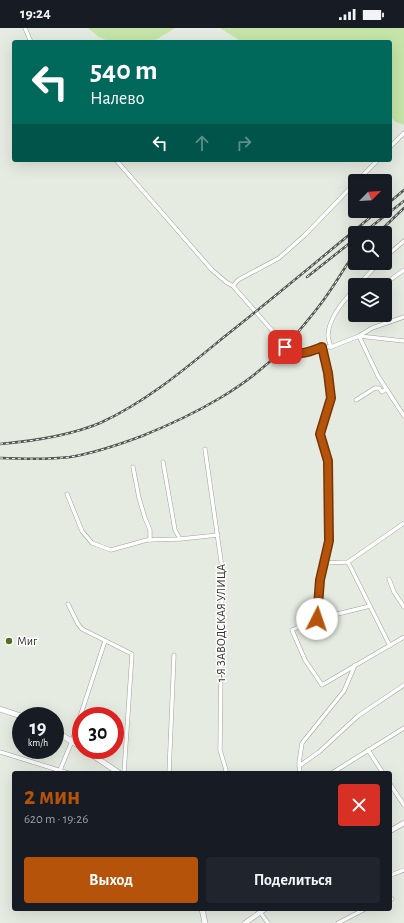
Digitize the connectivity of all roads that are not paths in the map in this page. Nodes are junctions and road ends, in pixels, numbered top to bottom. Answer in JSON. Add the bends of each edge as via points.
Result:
{"nodes":[{"id":1,"x":25,"y":28,"type":"edge"},
{"id":2,"x":30,"y":40,"type":"edge"},
{"id":3,"x":404,"y":133,"type":"edge"},
{"id":4,"x":392,"y":144,"type":"edge"},
{"id":5,"x":118,"y":162,"type":"edge"},
{"id":6,"x":376,"y":162,"type":"edge"},
{"id":7,"x":364,"y":174,"type":"edge"},
{"id":8,"x":348,"y":190,"type":"edge"},
{"id":9,"x":404,"y":241,"type":"edge"},
{"id":10,"x":392,"y":251,"type":"edge"},
{"id":11,"x":372,"y":270,"type":"edge"},
{"id":12,"x":404,"y":270,"type":"edge"},
{"id":13,"x":365,"y":278,"type":"edge"},
{"id":14,"x":392,"y":279,"type":"edge"},
{"id":15,"x":233,"y":286,"type":"junction"},
{"id":16,"x":348,"y":296,"type":"edge"},
{"id":17,"x":404,"y":317,"type":"edge"},
{"id":18,"x":359,"y":336,"type":"junction"},
{"id":19,"x":404,"y":341,"type":"edge"},
{"id":20,"x":322,"y":347,"type":"junction"},
{"id":21,"x":331,"y":348,"type":"junction"},
{"id":22,"x":386,"y":389,"type":"junction"},
{"id":23,"x":356,"y":400,"type":"dead end"},
{"id":24,"x":404,"y":416,"type":"edge"},
{"id":25,"x":205,"y":449,"type":"dead end"},
{"id":26,"x":163,"y":462,"type":"dead end"},
{"id":27,"x":133,"y":467,"type":"dead end"},
{"id":28,"x":67,"y":494,"type":"dead end"},
{"id":29,"x":404,"y":523,"type":"edge"},
{"id":30,"x":218,"y":535,"type":"junction"},
{"id":31,"x":180,"y":539,"type":"junction"},
{"id":32,"x":150,"y":540,"type":"junction"},
{"id":33,"x":348,"y":562,"type":"junction"},
{"id":34,"x":324,"y":563,"type":"junction"},
{"id":35,"x":389,"y":579,"type":"dead end"},
{"id":36,"x":68,"y":604,"type":"dead end"},
{"id":37,"x":370,"y":606,"type":"junction"},
{"id":38,"x":404,"y":607,"type":"edge"},
{"id":39,"x":317,"y":619,"type":"junction"},
{"id":40,"x":404,"y":637,"type":"edge"},
{"id":41,"x":105,"y":641,"type":"junction"},
{"id":42,"x":390,"y":646,"type":"junction"},
{"id":43,"x":174,"y":655,"type":"dead end"},
{"id":44,"x":356,"y":664,"type":"junction"},
{"id":45,"x":404,"y":685,"type":"edge"},
{"id":46,"x":83,"y":707,"type":"edge"},
{"id":47,"x":0,"y":709,"type":"edge"},
{"id":48,"x":12,"y":713,"type":"edge"},
{"id":49,"x":404,"y":728,"type":"edge"},
{"id":50,"x":64,"y":736,"type":"edge"},
{"id":51,"x":72,"y":741,"type":"joint"},
{"id":52,"x":368,"y":750,"type":"junction"},
{"id":53,"x":0,"y":752,"type":"edge"},
{"id":54,"x":98,"y":759,"type":"edge"},
{"id":55,"x":299,"y":766,"type":"junction"},
{"id":56,"x":60,"y":770,"type":"joint"},
{"id":57,"x":116,"y":771,"type":"edge"},
{"id":58,"x":124,"y":771,"type":"edge"},
{"id":59,"x":169,"y":771,"type":"edge"},
{"id":60,"x":226,"y":771,"type":"edge"},
{"id":61,"x":300,"y":771,"type":"edge"},
{"id":62,"x":335,"y":771,"type":"edge"},
{"id":63,"x":382,"y":771,"type":"edge"},
{"id":64,"x":392,"y":787,"type":"edge"},
{"id":65,"x":404,"y":806,"type":"edge"},
{"id":66,"x":404,"y":823,"type":"edge"},
{"id":67,"x":392,"y":830,"type":"edge"},
{"id":68,"x":404,"y":870,"type":"edge"},
{"id":69,"x":392,"y":875,"type":"edge"},
{"id":70,"x":202,"y":911,"type":"edge"},
{"id":71,"x":361,"y":911,"type":"edge"},
{"id":72,"x":260,"y":912,"type":"joint"},
{"id":73,"x":205,"y":923,"type":"edge"},
{"id":74,"x":245,"y":923,"type":"edge"},
{"id":75,"x":268,"y":923,"type":"edge"},
{"id":76,"x":338,"y":923,"type":"edge"}],
"edges":[{"from":1,"to":2,"type":"street"},
{"from":3,"to":4,"type":"street"},
{"from":5,"to":15,"type":"street","via":[[212,270]]},
{"from":6,"to":7,"type":"street"},
{"from":8,"to":15,"type":"street","via":[[306,235],[279,258],[238,280]]},
{"from":9,"to":10,"type":"street"},
{"from":11,"to":13,"type":"street"},
{"from":12,"to":14,"type":"street"},
{"from":15,"to":20,"type":"street","via":[[290,351],[303,353]]},
{"from":16,"to":21,"type":"street","via":[[338,308],[332,323],[328,336]]},
{"from":17,"to":18,"type":"street","via":[[372,328]]},
{"from":18,"to":19,"type":"street"},
{"from":18,"to":21,"type":"street"},
{"from":18,"to":22,"type":"street"},
{"from":20,"to":21,"type":"street"},
{"from":20,"to":34,"type":"street","via":[[331,398],[320,434],[328,461],[329,541]]},
{"from":22,"to":23,"type":"street","via":[[382,392],[375,388]]},
{"from":22,"to":24,"type":"street"},
{"from":25,"to":30,"type":"street","name":"1-Я ЗАВОДСКАЯ УЛИЦА"},
{"from":26,"to":31,"type":"street","via":[[175,530]]},
{"from":27,"to":32,"type":"street","via":[[139,498],[150,530]]},
{"from":28,"to":32,"type":"street","via":[[82,531],[92,543],[111,550]]},
{"from":29,"to":33,"type":"street"},
{"from":30,"to":31,"type":"street"},
{"from":30,"to":60,"type":"street","name":"1-Я ЗАВОДСКАЯ УЛИЦА","via":[[223,575],[220,750]]},
{"from":31,"to":32,"type":"street"},
{"from":33,"to":34,"type":"street"},
{"from":33,"to":37,"type":"street"},
{"from":34,"to":39,"type":"street"},
{"from":35,"to":38,"type":"street"},
{"from":36,"to":41,"type":"street","via":[[82,629]]},
{"from":37,"to":39,"type":"street"},
{"from":37,"to":42,"type":"street"},
{"from":39,"to":44,"type":"street","via":[[292,630],[306,660],[322,685]]},
{"from":40,"to":42,"type":"street"},
{"from":41,"to":46,"type":"street"},
{"from":41,"to":58,"type":"street","via":[[132,654]]},
{"from":42,"to":44,"type":"street"},
{"from":43,"to":59,"type":"street"},
{"from":44,"to":55,"type":"street","via":[[344,691],[302,743]]},
{"from":45,"to":55,"type":"street","via":[[358,716],[319,752]]},
{"from":47,"to":48,"type":"main road"},
{"from":49,"to":52,"type":"street"},
{"from":50,"to":51,"type":"main road"},
{"from":51,"to":56,"type":"street"},
{"from":52,"to":62,"type":"street"},
{"from":52,"to":63,"type":"street"},
{"from":53,"to":56,"type":"street"},
{"from":54,"to":57,"type":"main road"},
{"from":55,"to":61,"type":"street"},
{"from":64,"to":65,"type":"street"},
{"from":66,"to":67,"type":"street"},
{"from":68,"to":69,"type":"street"},
{"from":70,"to":73,"type":"main road"},
{"from":71,"to":76,"type":"street"},
{"from":72,"to":74,"type":"street"},
{"from":72,"to":75,"type":"street"}]}
